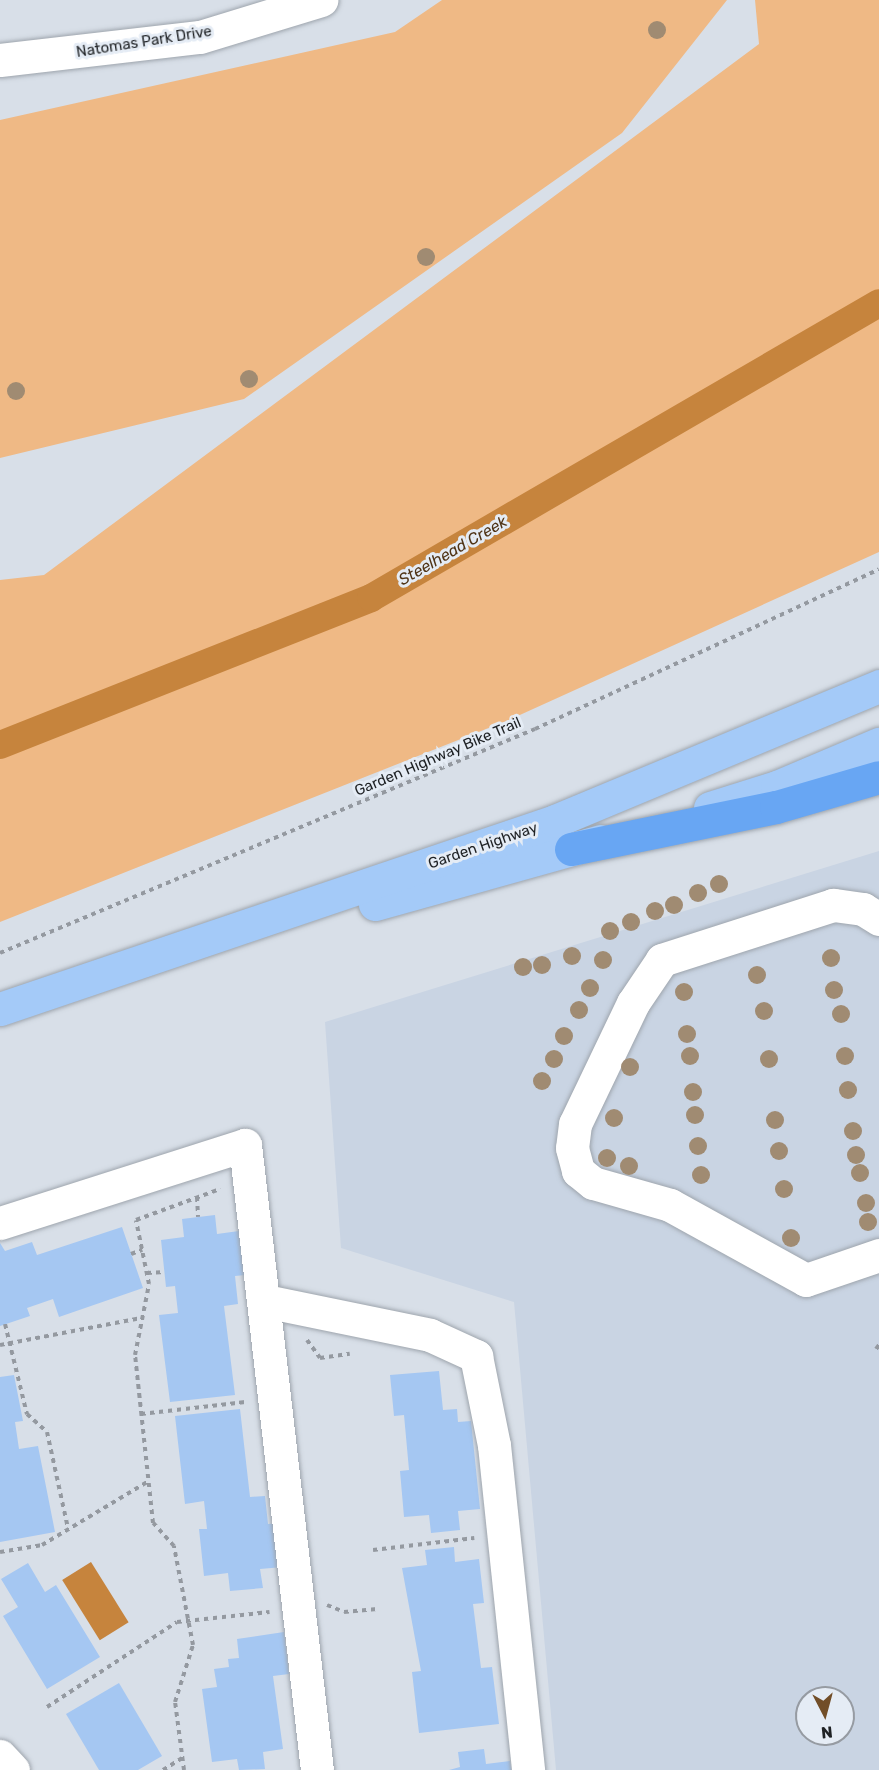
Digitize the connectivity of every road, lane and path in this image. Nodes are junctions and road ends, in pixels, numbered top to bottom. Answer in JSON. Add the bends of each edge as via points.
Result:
{"nodes":[{"id":1,"x":321,"y":0,"type":"edge"},
{"id":2,"x":0,"y":60,"type":"edge"},
{"id":3,"x":879,"y":569,"type":"edge"},
{"id":4,"x":879,"y":686,"type":"edge"},
{"id":5,"x":879,"y":744,"type":"edge"},
{"id":6,"x":879,"y":777,"type":"edge"},
{"id":7,"x":571,"y":849,"type":"junction"},
{"id":8,"x":879,"y":919,"type":"edge"},
{"id":9,"x":0,"y":953,"type":"edge"},
{"id":10,"x":78,"y":984,"type":"junction"},
{"id":11,"x":0,"y":1009,"type":"edge"},
{"id":12,"x":250,"y":1182,"type":"junction"},
{"id":13,"x":197,"y":1197,"type":"junction"},
{"id":14,"x":198,"y":1217,"type":"dead end"},
{"id":15,"x":0,"y":1223,"type":"edge"},
{"id":16,"x":142,"y":1250,"type":"junction"},
{"id":17,"x":131,"y":1254,"type":"dead end"},
{"id":18,"x":879,"y":1255,"type":"edge"},
{"id":19,"x":165,"y":1272,"type":"dead end"},
{"id":20,"x":147,"y":1273,"type":"junction"},
{"id":21,"x":265,"y":1301,"type":"junction"},
{"id":22,"x":142,"y":1318,"type":"junction"},
{"id":23,"x":5,"y":1324,"type":"dead end"},
{"id":24,"x":12,"y":1342,"type":"junction"},
{"id":25,"x":0,"y":1345,"type":"edge"},
{"id":26,"x":275,"y":1399,"type":"junction"},
{"id":27,"x":141,"y":1414,"type":"junction"},
{"id":28,"x":149,"y":1481,"type":"junction"},
{"id":29,"x":68,"y":1528,"type":"junction"},
{"id":30,"x":483,"y":1538,"type":"dead end"},
{"id":31,"x":374,"y":1550,"type":"dead end"},
{"id":32,"x":0,"y":1552,"type":"edge"},
{"id":33,"x":298,"y":1609,"type":"junction"},
{"id":34,"x":380,"y":1609,"type":"dead end"},
{"id":35,"x":191,"y":1620,"type":"junction"},
{"id":36,"x":46,"y":1707,"type":"dead end"},
{"id":37,"x":0,"y":1756,"type":"edge"},
{"id":38,"x":184,"y":1757,"type":"junction"},
{"id":39,"x":13,"y":1770,"type":"edge"},
{"id":40,"x":163,"y":1770,"type":"edge"},
{"id":41,"x":184,"y":1770,"type":"edge"},
{"id":42,"x":317,"y":1770,"type":"edge"},
{"id":43,"x":528,"y":1770,"type":"edge"}],
"edges":[{"from":1,"to":2,"type":"street","name":"Natomas Park Drive","via":[[200,37]]},
{"from":3,"to":9,"type":"path","name":"Garden Highway Bike Trail","via":[[535,729]]},
{"from":4,"to":10,"type":"main road","name":"Garden Highway","via":[[555,821]]},
{"from":5,"to":7,"type":"main road","name":"Garden Highway","via":[[777,787]]},
{"from":6,"to":7,"type":"highway","via":[[776,807]]},
{"from":7,"to":10,"type":"main road","name":"Garden Highway"},
{"from":8,"to":18,"type":"street","via":[[863,909],[833,906],[662,960],[624,1023],[575,1124],[572,1148],[578,1171],[593,1183],[670,1205],[806,1280]]},
{"from":10,"to":11,"type":"main road","name":"Garden Highway"},
{"from":12,"to":13,"type":"path"},
{"from":12,"to":15,"type":"street","via":[[245,1145]]},
{"from":12,"to":21,"type":"street"},
{"from":13,"to":14,"type":"path"},
{"from":13,"to":16,"type":"path","via":[[136,1220]]},
{"from":16,"to":17,"type":"path"},
{"from":16,"to":20,"type":"path"},
{"from":19,"to":20,"type":"path"},
{"from":20,"to":22,"type":"path"},
{"from":21,"to":26,"type":"street"},
{"from":21,"to":43,"type":"street","via":[[430,1335],[476,1356],[494,1445]]},
{"from":22,"to":24,"type":"path"},
{"from":22,"to":27,"type":"path","via":[[135,1355]]},
{"from":23,"to":24,"type":"path"},
{"from":24,"to":25,"type":"path"},
{"from":24,"to":29,"type":"path","via":[[27,1414],[47,1432]]},
{"from":26,"to":27,"type":"path"},
{"from":26,"to":33,"type":"street"},
{"from":27,"to":28,"type":"path"},
{"from":28,"to":29,"type":"path"},
{"from":28,"to":35,"type":"path","via":[[153,1523],[174,1546]]},
{"from":29,"to":32,"type":"path","via":[[42,1545]]},
{"from":30,"to":31,"type":"path"},
{"from":33,"to":34,"type":"path"},
{"from":33,"to":35,"type":"path"},
{"from":33,"to":42,"type":"street"},
{"from":35,"to":36,"type":"path","via":[[177,1622]]},
{"from":35,"to":38,"type":"path","via":[[193,1645],[175,1702]]},
{"from":37,"to":39,"type":"street"},
{"from":38,"to":40,"type":"path"},
{"from":38,"to":41,"type":"path"}]}
